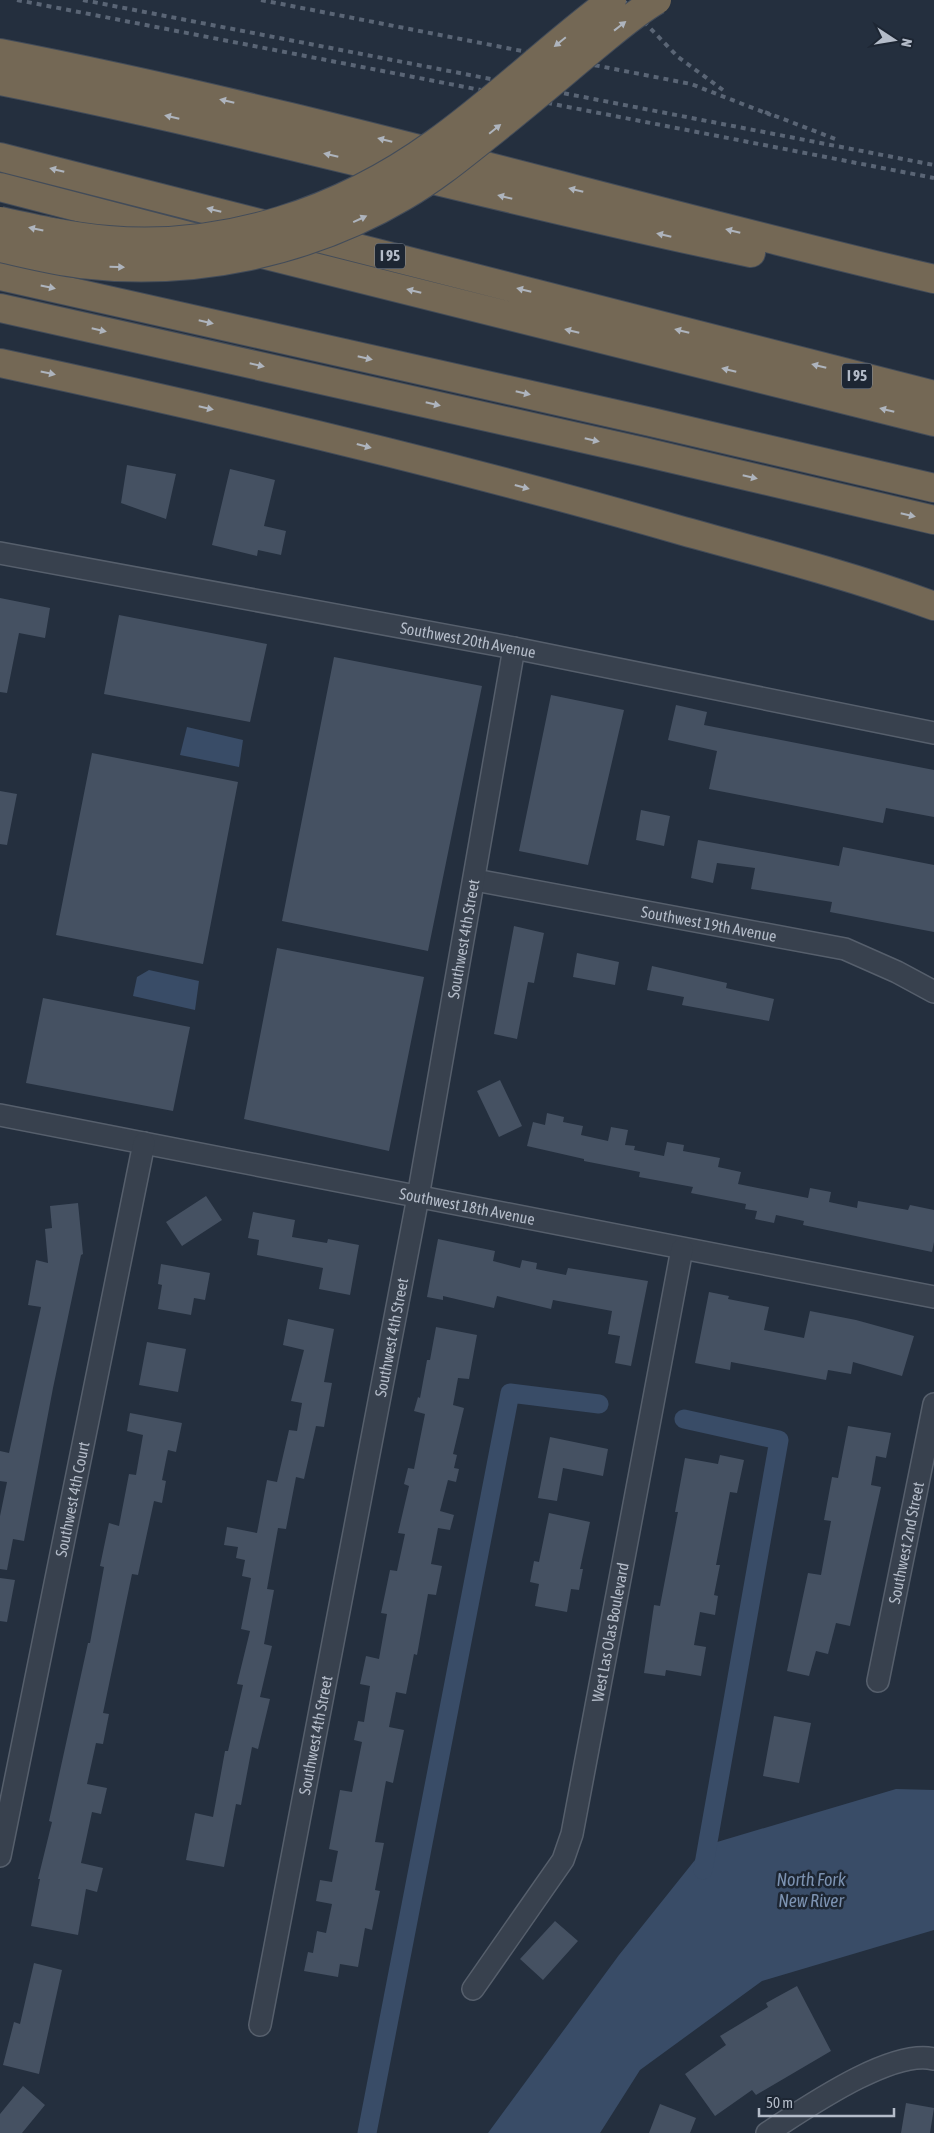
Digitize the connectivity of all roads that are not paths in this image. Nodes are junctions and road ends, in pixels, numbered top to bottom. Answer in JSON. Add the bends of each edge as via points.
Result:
{"nodes":[{"id":1,"x":612,"y":0,"type":"edge"},
{"id":2,"x":657,"y":0,"type":"edge"},
{"id":3,"x":0,"y":53,"type":"edge"},
{"id":4,"x":0,"y":81,"type":"edge"},
{"id":5,"x":0,"y":157,"type":"edge"},
{"id":6,"x":0,"y":187,"type":"edge"},
{"id":7,"x":0,"y":222,"type":"edge"},
{"id":8,"x":0,"y":248,"type":"edge"},
{"id":9,"x":0,"y":276,"type":"edge"},
{"id":10,"x":934,"y":278,"type":"edge"},
{"id":11,"x":934,"y":291,"type":"edge"},
{"id":12,"x":0,"y":308,"type":"edge"},
{"id":13,"x":0,"y":363,"type":"edge"},
{"id":14,"x":934,"y":395,"type":"edge"},
{"id":15,"x":934,"y":422,"type":"edge"},
{"id":16,"x":934,"y":488,"type":"edge"},
{"id":17,"x":934,"y":520,"type":"edge"},
{"id":18,"x":0,"y":553,"type":"edge"},
{"id":19,"x":934,"y":606,"type":"edge"},
{"id":20,"x":514,"y":648,"type":"junction"},
{"id":21,"x":934,"y":734,"type":"edge"},
{"id":22,"x":475,"y":880,"type":"junction"},
{"id":23,"x":934,"y":992,"type":"edge"},
{"id":24,"x":0,"y":1115,"type":"edge"},
{"id":25,"x":144,"y":1143,"type":"junction"},
{"id":26,"x":418,"y":1197,"type":"junction"},
{"id":27,"x":682,"y":1249,"type":"junction"},
{"id":28,"x":934,"y":1297,"type":"edge"},
{"id":29,"x":934,"y":1404,"type":"edge"},
{"id":30,"x":878,"y":1681,"type":"dead end"},
{"id":31,"x":0,"y":1856,"type":"edge"},
{"id":32,"x":473,"y":1990,"type":"dead end"},
{"id":33,"x":260,"y":2025,"type":"dead end"},
{"id":34,"x":934,"y":2059,"type":"edge"},
{"id":35,"x":766,"y":2133,"type":"edge"}],
"edges":[{"from":1,"to":7,"type":"highway","one_way":true,"bridge":true,"via":[[420,154],[364,187],[308,212],[238,232],[152,241],[84,238]]},
{"from":8,"to":2,"type":"highway","one_way":true,"bridge":true,"via":[[82,264],[154,267],[206,264],[310,240],[381,208],[425,182]]},
{"from":10,"to":3,"type":"highway","one_way":true,"via":[[766,239],[328,125]]},
{"from":11,"to":4,"type":"highway","one_way":true,"via":[[686,240],[142,110]]},
{"from":14,"to":5,"type":"highway","number":"I 95","one_way":true},
{"from":15,"to":6,"type":"highway","one_way":true},
{"from":9,"to":16,"type":"highway","one_way":true},
{"from":12,"to":17,"type":"highway","one_way":true,"via":[[625,447]]},
{"from":13,"to":19,"type":"highway","one_way":true,"via":[[342,440],[760,552]]},
{"from":18,"to":20,"type":"street","name":"Southwest 20th Avenue"},
{"from":20,"to":21,"type":"street","name":"Southwest 20th Avenue"},
{"from":20,"to":22,"type":"street","name":"Southwest 4th Street"},
{"from":22,"to":23,"type":"street","name":"Southwest 19th Avenue","via":[[845,949]]},
{"from":22,"to":26,"type":"street","name":"Southwest 4th Street"},
{"from":24,"to":25,"type":"street","name":"Southwest 18th Avenue"},
{"from":25,"to":26,"type":"street","name":"Southwest 18th Avenue"},
{"from":25,"to":31,"type":"street","name":"Southwest 4th Court"},
{"from":26,"to":27,"type":"street","name":"Southwest 18th Avenue"},
{"from":26,"to":33,"type":"street","name":"Southwest 4th Street"},
{"from":27,"to":28,"type":"street","name":"Southwest 18th Avenue"},
{"from":27,"to":32,"type":"street","name":"West Las Olas Boulevard","via":[[572,1834],[563,1860]]},
{"from":29,"to":30,"type":"street","name":"Southwest 2nd Street"},
{"from":34,"to":35,"type":"street","via":[[899,2060],[831,2092]]}]}
